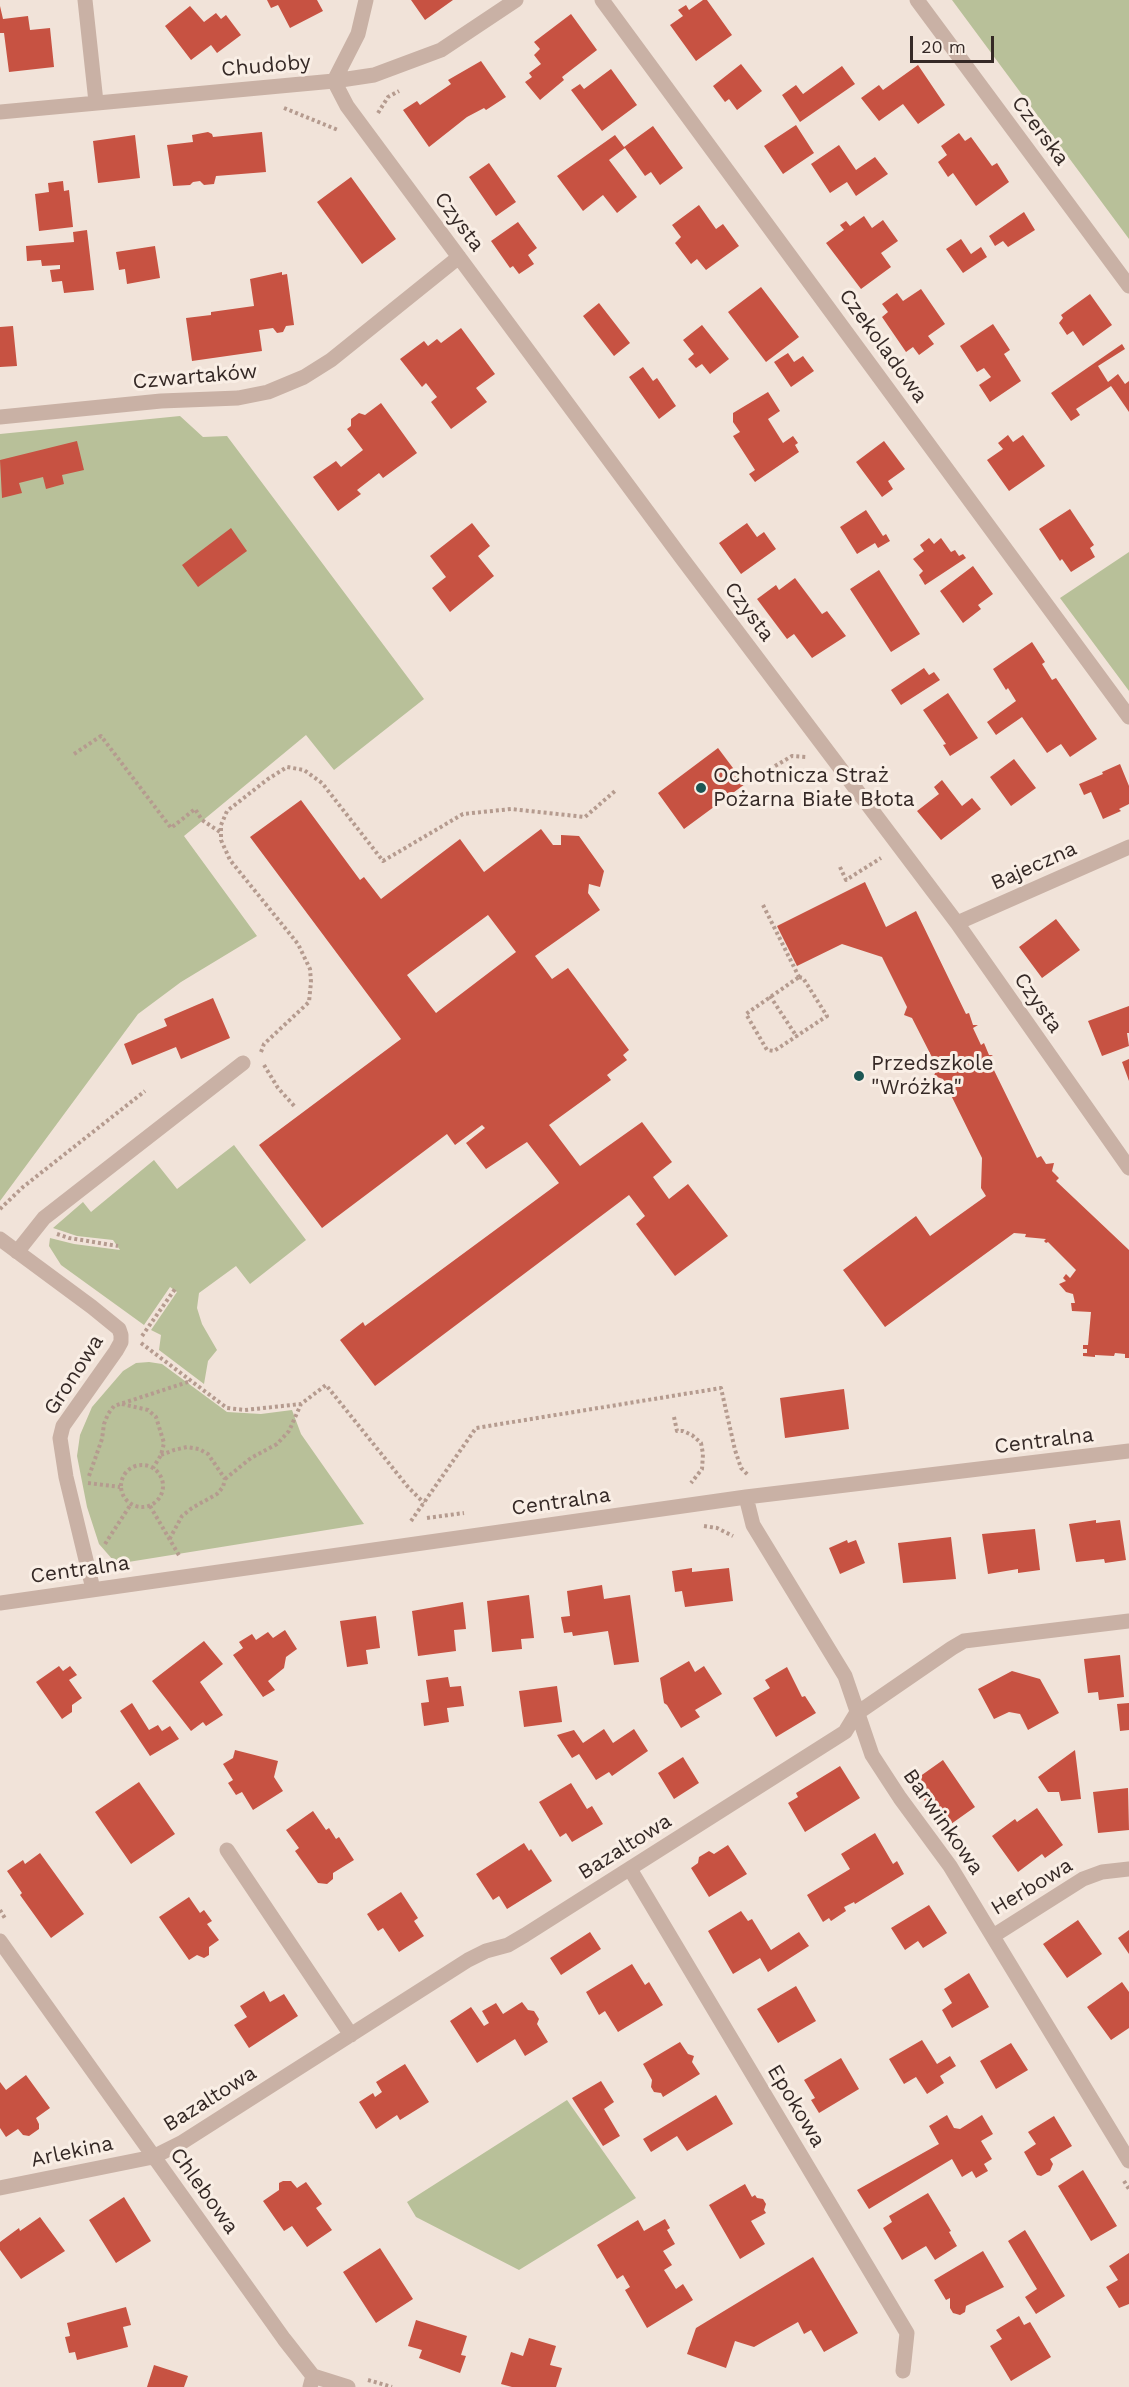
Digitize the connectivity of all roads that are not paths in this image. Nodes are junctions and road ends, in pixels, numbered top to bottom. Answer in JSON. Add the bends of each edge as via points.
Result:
{"nodes":[{"id":1,"x":85,"y":0,"type":"edge"},
{"id":2,"x":366,"y":0,"type":"edge"},
{"id":3,"x":516,"y":0,"type":"edge"},
{"id":4,"x":602,"y":0,"type":"edge"},
{"id":5,"x":917,"y":0,"type":"edge"},
{"id":6,"x":334,"y":81,"type":"junction"},
{"id":7,"x":96,"y":102,"type":"junction"},
{"id":8,"x":0,"y":112,"type":"edge"},
{"id":9,"x":459,"y":257,"type":"junction"},
{"id":10,"x":1129,"y":286,"type":"edge"},
{"id":11,"x":0,"y":417,"type":"edge"},
{"id":12,"x":1129,"y":717,"type":"edge"},
{"id":13,"x":1129,"y":847,"type":"edge"},
{"id":14,"x":957,"y":923,"type":"junction"},
{"id":15,"x":243,"y":1063,"type":"dead end"},
{"id":16,"x":1129,"y":1168,"type":"edge"},
{"id":17,"x":0,"y":1239,"type":"edge"},
{"id":18,"x":16,"y":1252,"type":"junction"},
{"id":19,"x":1129,"y":1451,"type":"edge"},
{"id":20,"x":746,"y":1497,"type":"junction"},
{"id":21,"x":93,"y":1589,"type":"junction"},
{"id":22,"x":0,"y":1603,"type":"edge"},
{"id":23,"x":1129,"y":1621,"type":"edge"},
{"id":24,"x":856,"y":1714,"type":"junction"},
{"id":25,"x":227,"y":1850,"type":"dead end"},
{"id":26,"x":630,"y":1869,"type":"junction"},
{"id":27,"x":1129,"y":1869,"type":"edge"},
{"id":28,"x":993,"y":1936,"type":"junction"},
{"id":29,"x":0,"y":1941,"type":"edge"},
{"id":30,"x":351,"y":2035,"type":"junction"},
{"id":31,"x":153,"y":2157,"type":"junction"},
{"id":32,"x":1129,"y":2161,"type":"edge"},
{"id":33,"x":0,"y":2188,"type":"edge"},
{"id":34,"x":903,"y":2370,"type":"dead end"},
{"id":35,"x":312,"y":2381,"type":"edge"},
{"id":36,"x":348,"y":2387,"type":"edge"}],
"edges":[{"from":1,"to":7,"type":"street"},
{"from":2,"to":6,"type":"street","via":[[358,34]]},
{"from":3,"to":6,"type":"street","name":"Chudoby","via":[[441,50],[374,75]]},
{"from":4,"to":12,"type":"street","name":"Czekoladowa"},
{"from":5,"to":10,"type":"street","name":"Czerska"},
{"from":6,"to":7,"type":"street","name":"Chudoby"},
{"from":6,"to":9,"type":"street","name":"Czysta","via":[[347,106]]},
{"from":7,"to":8,"type":"street","name":"Chudoby"},
{"from":9,"to":11,"type":"street","name":"Czwartaków","via":[[331,360],[268,392],[238,398],[161,401]]},
{"from":9,"to":14,"type":"street","name":"Czysta"},
{"from":13,"to":14,"type":"street","name":"Bajeczna"},
{"from":14,"to":16,"type":"street","name":"Czysta"},
{"from":15,"to":18,"type":"street","via":[[44,1218]]},
{"from":17,"to":18,"type":"street","name":"Gronowa"},
{"from":18,"to":21,"type":"street","name":"Gronowa","via":[[92,1307],[122,1335],[116,1351],[63,1426],[60,1438]]},
{"from":19,"to":20,"type":"street","name":"Centralna"},
{"from":20,"to":21,"type":"street","name":"Centralna"},
{"from":20,"to":24,"type":"street","name":"Barwinkowa","via":[[753,1525],[845,1676]]},
{"from":21,"to":22,"type":"street","name":"Centralna"},
{"from":23,"to":24,"type":"street","name":"Bazaltowa","via":[[964,1641]]},
{"from":24,"to":26,"type":"street","name":"Bazaltowa","via":[[845,1732]]},
{"from":24,"to":28,"type":"street","name":"Barwinkowa","via":[[872,1755],[950,1866]]},
{"from":25,"to":30,"type":"street"},
{"from":26,"to":30,"type":"street","name":"Bazaltowa","via":[[508,1945],[468,1959]]},
{"from":26,"to":34,"type":"street","name":"Epokowa","via":[[907,2333]]},
{"from":27,"to":28,"type":"street","name":"Herbowa","via":[[1083,1879]]},
{"from":28,"to":32,"type":"street","name":"Barwinkowa"},
{"from":29,"to":31,"type":"street","name":"Chlebowa"},
{"from":30,"to":31,"type":"street","name":"Bazaltowa"},
{"from":31,"to":33,"type":"street","name":"Arlekina"},
{"from":31,"to":35,"type":"street","name":"Chlebowa"},
{"from":35,"to":36,"type":"street"}]}
